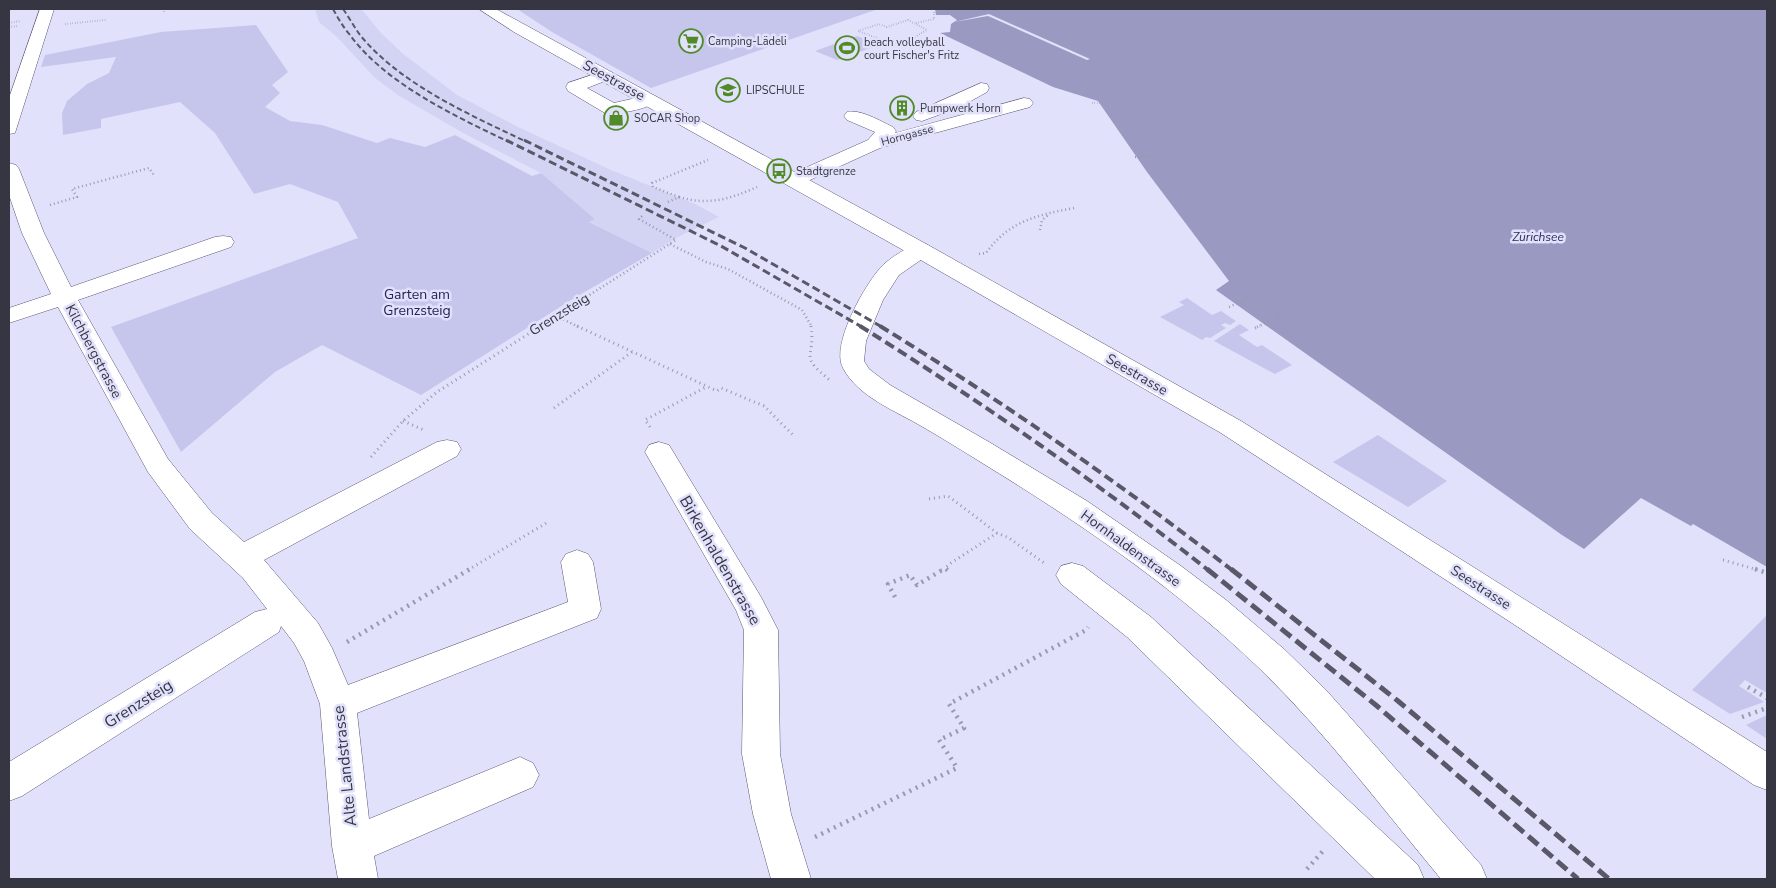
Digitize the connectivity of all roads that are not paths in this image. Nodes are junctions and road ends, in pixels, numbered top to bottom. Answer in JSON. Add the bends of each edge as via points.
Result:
{"nodes":[{"id":1,"x":48,"y":9,"type":"edge"},
{"id":2,"x":486,"y":9,"type":"edge"},
{"id":3,"x":604,"y":76,"type":"junction"},
{"id":4,"x":981,"y":88,"type":"dead end"},
{"id":5,"x":649,"y":100,"type":"junction"},
{"id":6,"x":1024,"y":103,"type":"dead end"},
{"id":7,"x":853,"y":116,"type":"dead end"},
{"id":8,"x":9,"y":129,"type":"edge"},
{"id":9,"x":887,"y":131,"type":"junction"},
{"id":10,"x":874,"y":144,"type":"junction"},
{"id":11,"x":9,"y":169,"type":"edge"},
{"id":12,"x":794,"y":180,"type":"junction"},
{"id":13,"x":223,"y":242,"type":"dead end"},
{"id":14,"x":920,"y":250,"type":"junction"},
{"id":15,"x":64,"y":295,"type":"junction"},
{"id":16,"x":9,"y":316,"type":"edge"},
{"id":17,"x":447,"y":449,"type":"dead end"},
{"id":18,"x":659,"y":452,"type":"dead end"},
{"id":19,"x":201,"y":521,"type":"joint"},
{"id":20,"x":241,"y":558,"type":"junction"},
{"id":21,"x":577,"y":562,"type":"dead end"},
{"id":22,"x":1072,"y":575,"type":"road end"},
{"id":23,"x":267,"y":622,"type":"dead end"},
{"id":24,"x":338,"y":704,"type":"junction"},
{"id":25,"x":1767,"y":773,"type":"edge"},
{"id":26,"x":520,"y":775,"type":"dead end"},
{"id":27,"x":9,"y":783,"type":"edge"},
{"id":28,"x":355,"y":863,"type":"edge"},
{"id":29,"x":787,"y":866,"type":"edge"},
{"id":30,"x":1404,"y":879,"type":"edge"},
{"id":31,"x":1467,"y":879,"type":"edge"}],
"edges":[{"from":1,"to":8,"type":"street"},
{"from":2,"to":3,"type":"street","name":"Seestrasse"},
{"from":3,"to":5,"type":"street","name":"Seestrasse"},
{"from":3,"to":5,"type":"street","via":[[574,87],[611,109]]},
{"from":4,"to":9,"type":"street"},
{"from":5,"to":12,"type":"street","name":"Seestrasse"},
{"from":6,"to":10,"type":"street","name":"Horngasse"},
{"from":7,"to":9,"type":"street"},
{"from":9,"to":10,"type":"street"},
{"from":10,"to":12,"type":"street","name":"Horngasse"},
{"from":11,"to":15,"type":"street","name":"Kilchbergstrasse","via":[[28,220]]},
{"from":12,"to":14,"type":"street","name":"Seestrasse"},
{"from":13,"to":15,"type":"street"},
{"from":14,"to":25,"type":"street","name":"Seestrasse","via":[[1231,427]]},
{"from":14,"to":31,"type":"street","name":"Hornhaldenstrasse","via":[[890,271],[854,336],[850,354],[859,375],[1032,479],[1099,524],[1183,585],[1258,646],[1343,735]]},
{"from":15,"to":16,"type":"street"},
{"from":15,"to":19,"type":"street","name":"Kilchbergstrasse","via":[[158,465]]},
{"from":17,"to":20,"type":"street"},
{"from":18,"to":29,"type":"street","name":"Birkenhaldenstrasse","via":[[761,630],[761,754],[772,814]]},
{"from":19,"to":20,"type":"street","name":"Alte Landstrasse"},
{"from":20,"to":24,"type":"street","name":"Alte Landstrasse","via":[[254,569],[306,633]]},
{"from":21,"to":24,"type":"street","via":[[584,609]]},
{"from":22,"to":30,"type":"street","via":[[1146,634]]},
{"from":23,"to":27,"type":"street","name":"Grenzsteig"},
{"from":24,"to":28,"type":"street","name":"Alte Landstrasse"},
{"from":26,"to":28,"type":"street"}]}
